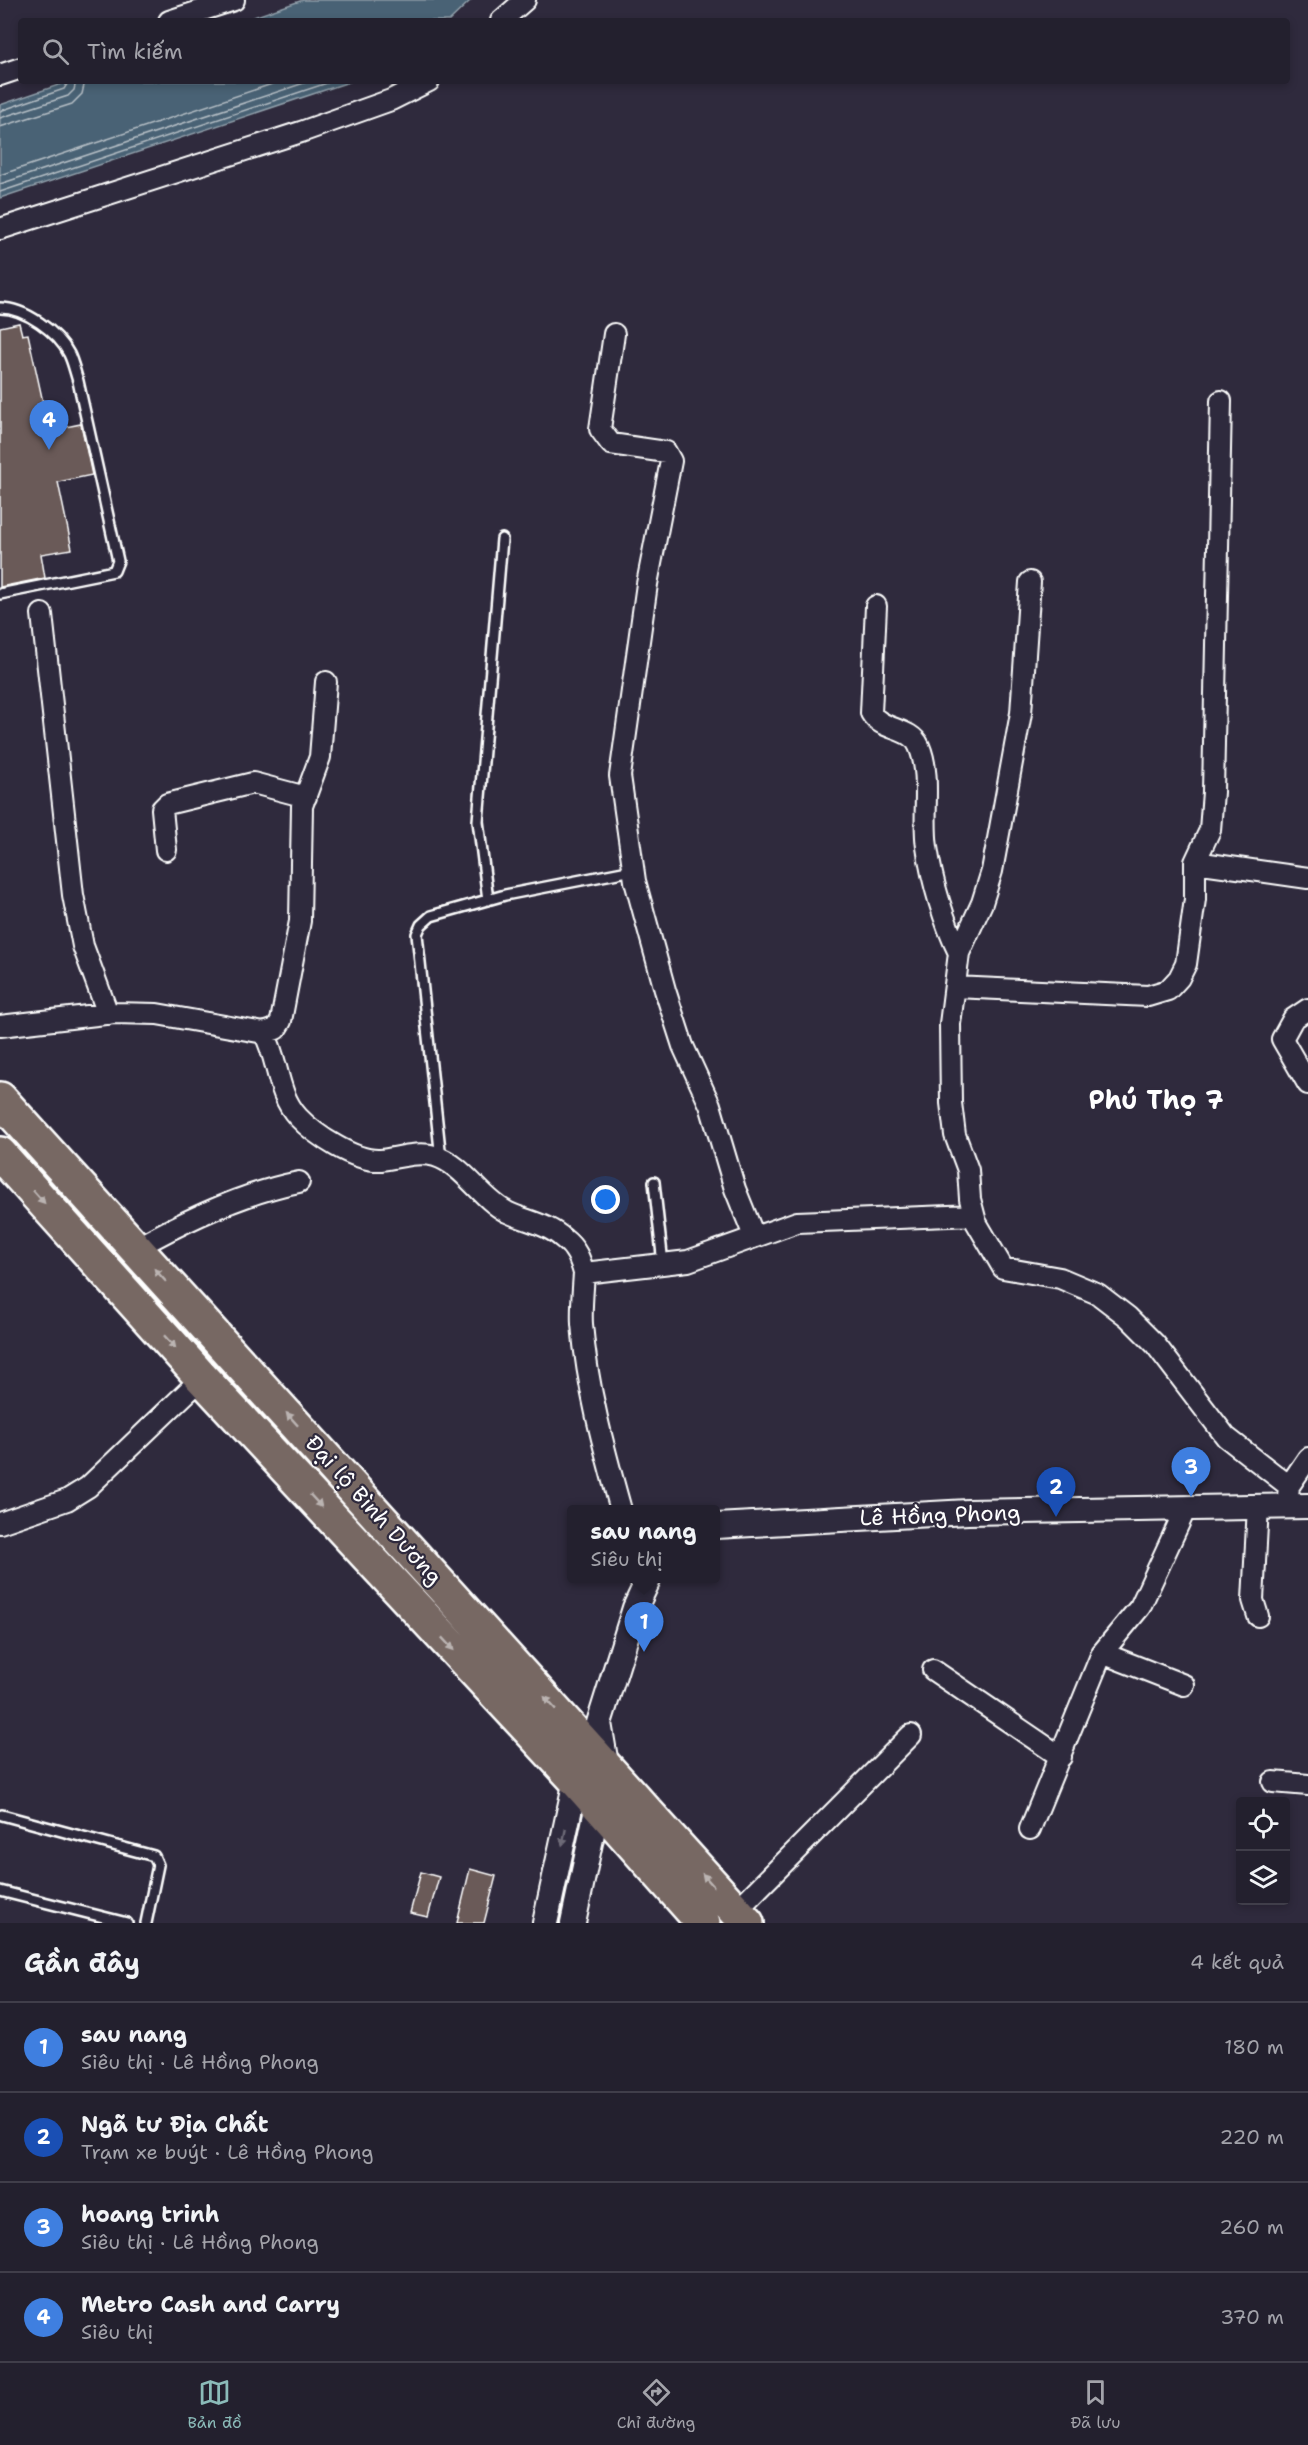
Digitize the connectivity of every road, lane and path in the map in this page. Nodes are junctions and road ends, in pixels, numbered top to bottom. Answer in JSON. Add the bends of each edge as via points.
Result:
{"nodes":[{"id":1,"x":234,"y":0,"type":"edge"},
{"id":2,"x":525,"y":0,"type":"edge"},
{"id":3,"x":178,"y":18,"type":"edge"},
{"id":4,"x":504,"y":18,"type":"edge"},
{"id":5,"x":18,"y":69,"type":"edge"},
{"id":6,"x":0,"y":75,"type":"edge"},
{"id":7,"x":423,"y":84,"type":"edge"},
{"id":8,"x":0,"y":229,"type":"edge"},
{"id":9,"x":0,"y":308,"type":"edge"},
{"id":10,"x":614,"y":334,"type":"dead end"},
{"id":11,"x":1221,"y":401,"type":"dead end"},
{"id":12,"x":502,"y":539,"type":"dead end"},
{"id":13,"x":1030,"y":582,"type":"dead end"},
{"id":14,"x":0,"y":594,"type":"edge"},
{"id":15,"x":876,"y":606,"type":"dead end"},
{"id":16,"x":42,"y":614,"type":"dead end"},
{"id":17,"x":326,"y":682,"type":"dead end"},
{"id":18,"x":306,"y":797,"type":"junction"},
{"id":19,"x":166,"y":850,"type":"dead end"},
{"id":20,"x":1195,"y":862,"type":"junction"},
{"id":21,"x":633,"y":870,"type":"junction"},
{"id":22,"x":1308,"y":878,"type":"edge"},
{"id":23,"x":488,"y":900,"type":"junction"},
{"id":24,"x":959,"y":953,"type":"junction"},
{"id":25,"x":955,"y":987,"type":"junction"},
{"id":26,"x":1308,"y":1009,"type":"edge"},
{"id":27,"x":108,"y":1014,"type":"junction"},
{"id":28,"x":0,"y":1026,"type":"edge"},
{"id":29,"x":264,"y":1033,"type":"junction"},
{"id":30,"x":1308,"y":1084,"type":"edge"},
{"id":31,"x":0,"y":1099,"type":"edge"},
{"id":32,"x":0,"y":1154,"type":"edge"},
{"id":33,"x":441,"y":1159,"type":"junction"},
{"id":34,"x":299,"y":1182,"type":"dead end"},
{"id":35,"x":654,"y":1182,"type":"dead end"},
{"id":36,"x":974,"y":1215,"type":"junction"},
{"id":37,"x":754,"y":1236,"type":"junction"},
{"id":38,"x":136,"y":1248,"type":"junction"},
{"id":39,"x":663,"y":1264,"type":"junction"},
{"id":40,"x":584,"y":1273,"type":"junction"},
{"id":41,"x":202,"y":1378,"type":"junction"},
{"id":42,"x":1308,"y":1458,"type":"edge"},
{"id":43,"x":1295,"y":1499,"type":"edge"},
{"id":44,"x":620,"y":1505,"type":"edge"},
{"id":45,"x":1258,"y":1506,"type":"junction"},
{"id":46,"x":1186,"y":1508,"type":"junction"},
{"id":47,"x":0,"y":1523,"type":"edge"},
{"id":48,"x":720,"y":1526,"type":"edge"},
{"id":49,"x":645,"y":1583,"type":"edge"},
{"id":50,"x":1258,"y":1616,"type":"dead end"},
{"id":51,"x":1102,"y":1653,"type":"junction"},
{"id":52,"x":933,"y":1670,"type":"dead end"},
{"id":53,"x":1184,"y":1685,"type":"dead end"},
{"id":54,"x":591,"y":1731,"type":"junction"},
{"id":55,"x":911,"y":1735,"type":"dead end"},
{"id":56,"x":1061,"y":1757,"type":"junction"},
{"id":57,"x":608,"y":1770,"type":"junction"},
{"id":58,"x":576,"y":1780,"type":"junction"},
{"id":59,"x":1273,"y":1782,"type":"dead end"},
{"id":60,"x":1308,"y":1785,"type":"edge"},
{"id":61,"x":598,"y":1805,"type":"junction"},
{"id":62,"x":2,"y":1815,"type":"dead end"},
{"id":63,"x":1030,"y":1829,"type":"dead end"},
{"id":64,"x":0,"y":1891,"type":"edge"},
{"id":65,"x":742,"y":1917,"type":"edge"},
{"id":66,"x":127,"y":1923,"type":"edge"},
{"id":67,"x":146,"y":1923,"type":"edge"},
{"id":68,"x":545,"y":1923,"type":"edge"},
{"id":69,"x":573,"y":1923,"type":"edge"},
{"id":70,"x":703,"y":1923,"type":"edge"}],
"edges":[{"from":1,"to":3,"type":"street"},
{"from":2,"to":4,"type":"street"},
{"from":5,"to":6,"type":"street"},
{"from":7,"to":8,"type":"street","via":[[391,100],[301,132]]},
{"from":9,"to":14,"type":"lane","via":[[9,308],[41,324],[69,353],[118,561],[114,571]]},
{"from":10,"to":21,"type":"street","via":[[600,429],[611,444],[666,452],[671,461],[620,760]]},
{"from":11,"to":20,"type":"street","via":[[1213,792],[1210,830]]},
{"from":12,"to":23,"type":"lane","via":[[478,821]]},
{"from":13,"to":24,"type":"street","via":[[1021,712],[992,871]]},
{"from":15,"to":24,"type":"street","via":[[871,713],[875,720],[913,737],[918,744],[926,847]]},
{"from":16,"to":27,"type":"street","via":[[73,895],[83,946]]},
{"from":17,"to":18,"type":"street","via":[[320,757]]},
{"from":18,"to":19,"type":"street","via":[[253,783],[167,804],[162,809]]},
{"from":18,"to":29,"type":"street","via":[[302,806],[300,921],[280,1021],[276,1029]]},
{"from":20,"to":22,"type":"street"},
{"from":20,"to":25,"type":"street","via":[[1195,899],[1186,964],[1168,990],[1148,996]]},
{"from":21,"to":23,"type":"lane"},
{"from":21,"to":37,"type":"street","via":[[683,1046],[710,1105],[735,1189]]},
{"from":23,"to":33,"type":"lane","via":[[431,916],[417,934]]},
{"from":24,"to":25,"type":"street"},
{"from":25,"to":36,"type":"street","via":[[950,1024],[951,1103],[970,1180]]},
{"from":26,"to":30,"type":"street","via":[[1293,1019],[1282,1039]]},
{"from":27,"to":28,"type":"street"},
{"from":27,"to":29,"type":"street","via":[[158,1014]]},
{"from":29,"to":33,"type":"street","via":[[289,1105],[299,1118],[339,1147],[365,1160],[422,1155]]},
{"from":31,"to":38,"type":"highway","name":"Đại lộ Bình Dương"},
{"from":32,"to":41,"type":"highway","name":"Đại lộ Bình Dương","one_way":true},
{"from":33,"to":40,"type":"street","via":[[505,1211],[559,1235],[575,1249]]},
{"from":34,"to":38,"type":"street","via":[[222,1207]]},
{"from":35,"to":39,"type":"lane"},
{"from":36,"to":37,"type":"street","via":[[797,1222]]},
{"from":36,"to":43,"type":"street","via":[[1004,1268],[1084,1286],[1128,1317],[1179,1373],[1226,1437]]},
{"from":37,"to":39,"type":"street","via":[[688,1261]]},
{"from":54,"to":38,"type":"highway","name":"Đại lộ Bình Dương","one_way":true},
{"from":39,"to":40,"type":"street"},
{"from":40,"to":44,"type":"street","via":[[582,1323],[603,1442]]},
{"from":41,"to":47,"type":"street","via":[[88,1487],[67,1500]]},
{"from":41,"to":58,"type":"highway","name":"Đại lộ Bình Dương","one_way":true},
{"from":42,"to":43,"type":"street"},
{"from":43,"to":45,"type":"street","name":"Lê Hồng Phong"},
{"from":45,"to":46,"type":"street","name":"Lê Hồng Phong"},
{"from":45,"to":50,"type":"street","via":[[1253,1600]]},
{"from":46,"to":48,"type":"street","name":"Lê Hồng Phong","via":[[968,1512]]},
{"from":46,"to":51,"type":"street","via":[[1140,1607]]},
{"from":49,"to":54,"type":"street"},
{"from":51,"to":53,"type":"street"},
{"from":51,"to":56,"type":"street"},
{"from":52,"to":56,"type":"street"},
{"from":54,"to":57,"type":"highway","name":"Đại lộ Bình Dương"},
{"from":54,"to":58,"type":"highway"},
{"from":55,"to":65,"type":"street"},
{"from":56,"to":63,"type":"street"},
{"from":57,"to":61,"type":"highway"},
{"from":65,"to":57,"type":"highway","name":"Đại lộ Bình Dương","one_way":true},
{"from":58,"to":61,"type":"highway","name":"Đại lộ Bình Dương"},
{"from":58,"to":68,"type":"street","one_way":true},
{"from":59,"to":60,"type":"street"},
{"from":61,"to":69,"type":"street"},
{"from":61,"to":70,"type":"highway","name":"Đại lộ Bình Dương"},
{"from":62,"to":67,"type":"lane","via":[[154,1856],[158,1865]]},
{"from":64,"to":66,"type":"lane"}]}
